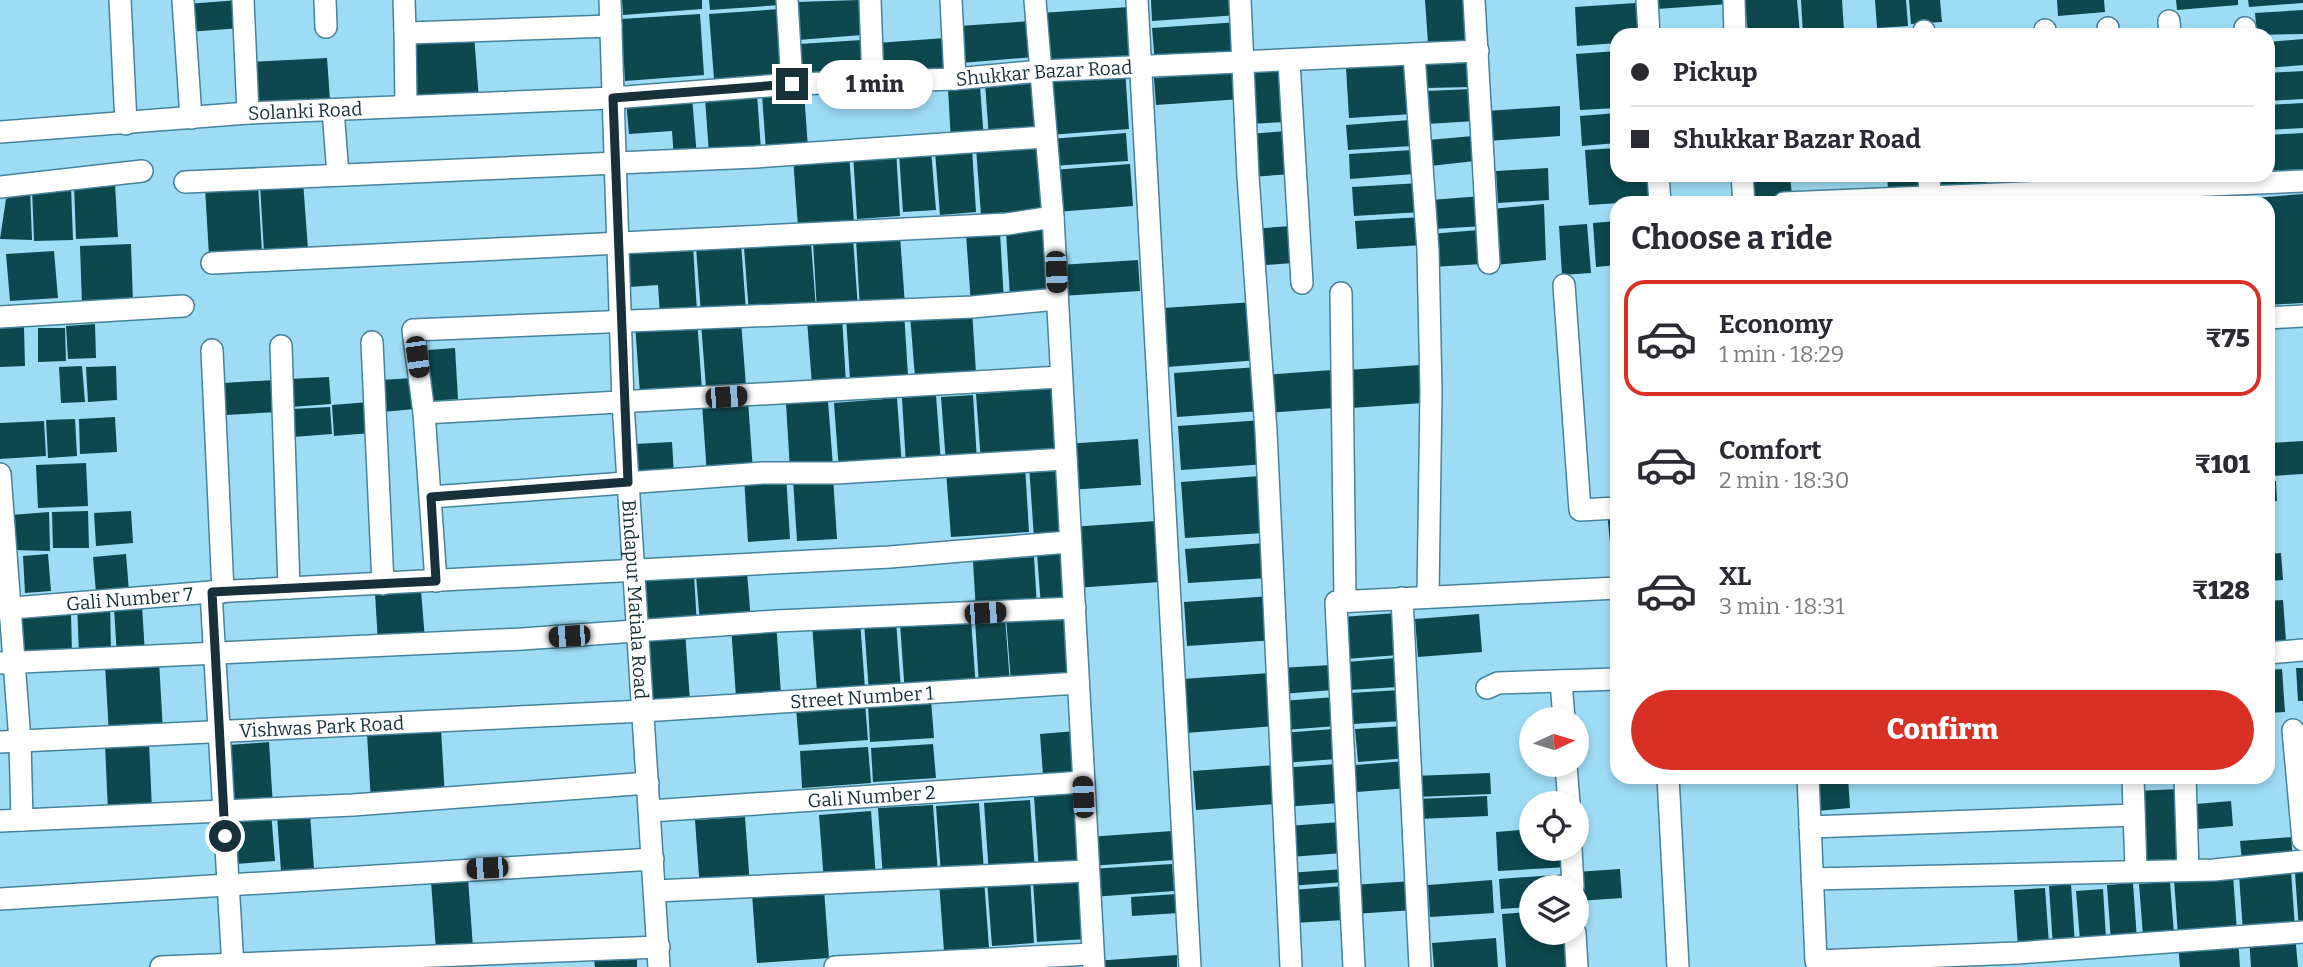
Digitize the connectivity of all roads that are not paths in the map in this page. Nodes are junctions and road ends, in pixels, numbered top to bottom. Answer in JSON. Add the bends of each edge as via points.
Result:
{"nodes":[{"id":1,"x":120,"y":0,"type":"edge"},
{"id":2,"x":184,"y":0,"type":"edge"},
{"id":3,"x":243,"y":0,"type":"edge"},
{"id":4,"x":325,"y":0,"type":"edge"},
{"id":5,"x":404,"y":0,"type":"edge"},
{"id":6,"x":610,"y":0,"type":"edge"},
{"id":7,"x":787,"y":0,"type":"edge"},
{"id":8,"x":870,"y":0,"type":"edge"},
{"id":9,"x":951,"y":0,"type":"edge"},
{"id":10,"x":1035,"y":0,"type":"edge"},
{"id":11,"x":1137,"y":0,"type":"edge"},
{"id":12,"x":1240,"y":0,"type":"edge"},
{"id":13,"x":1474,"y":0,"type":"edge"},
{"id":14,"x":1647,"y":0,"type":"edge"},
{"id":15,"x":1734,"y":0,"type":"edge"},
{"id":16,"x":611,"y":26,"type":"junction"},
{"id":17,"x":326,"y":27,"type":"dead end"},
{"id":18,"x":1649,"y":28,"type":"edge"},
{"id":19,"x":1735,"y":28,"type":"edge"},
{"id":20,"x":405,"y":31,"type":"junction"},
{"id":21,"x":1478,"y":51,"type":"junction"},
{"id":22,"x":1414,"y":54,"type":"junction"},
{"id":23,"x":1289,"y":62,"type":"junction"},
{"id":24,"x":1242,"y":63,"type":"junction"},
{"id":25,"x":1141,"y":67,"type":"junction"},
{"id":26,"x":1041,"y":71,"type":"junction"},
{"id":27,"x":955,"y":79,"type":"junction"},
{"id":28,"x":873,"y":81,"type":"junction"},
{"id":29,"x":792,"y":84,"type":"junction"},
{"id":30,"x":613,"y":98,"type":"junction"},
{"id":31,"x":406,"y":106,"type":"junction"},
{"id":32,"x":333,"y":110,"type":"junction"},
{"id":33,"x":248,"y":113,"type":"junction"},
{"id":34,"x":191,"y":118,"type":"junction"},
{"id":35,"x":126,"y":124,"type":"junction"},
{"id":36,"x":0,"y":132,"type":"edge"},
{"id":37,"x":1044,"y":137,"type":"junction"},
{"id":38,"x":615,"y":163,"type":"junction"},
{"id":39,"x":142,"y":171,"type":"dead end"},
{"id":40,"x":338,"y":175,"type":"junction"},
{"id":41,"x":2275,"y":180,"type":"edge"},
{"id":42,"x":2303,"y":181,"type":"edge"},
{"id":43,"x":2114,"y":182,"type":"edge"},
{"id":44,"x":185,"y":183,"type":"dead end"},
{"id":45,"x":1929,"y":186,"type":"edge"},
{"id":46,"x":0,"y":187,"type":"edge"},
{"id":47,"x":2052,"y":190,"type":"edge"},
{"id":48,"x":1844,"y":196,"type":"edge"},
{"id":49,"x":1053,"y":217,"type":"junction"},
{"id":50,"x":618,"y":243,"type":"junction"},
{"id":51,"x":1489,"y":262,"type":"dead end"},
{"id":52,"x":212,"y":263,"type":"dead end"},
{"id":53,"x":1302,"y":284,"type":"dead end"},
{"id":54,"x":1564,"y":285,"type":"dead end"},
{"id":55,"x":1341,"y":293,"type":"dead end"},
{"id":56,"x":1057,"y":299,"type":"junction"},
{"id":57,"x":183,"y":306,"type":"dead end"},
{"id":58,"x":2303,"y":316,"type":"edge"},
{"id":59,"x":0,"y":317,"type":"edge"},
{"id":60,"x":2275,"y":318,"type":"edge"},
{"id":61,"x":620,"y":323,"type":"junction"},
{"id":62,"x":372,"y":342,"type":"dead end"},
{"id":63,"x":281,"y":346,"type":"dead end"},
{"id":64,"x":212,"y":350,"type":"dead end"},
{"id":65,"x":1060,"y":377,"type":"junction"},
{"id":66,"x":623,"y":403,"type":"junction"},
{"id":67,"x":424,"y":413,"type":"junction"},
{"id":68,"x":1065,"y":460,"type":"junction"},
{"id":69,"x":0,"y":474,"type":"edge"},
{"id":70,"x":628,"y":482,"type":"junction"},
{"id":71,"x":431,"y":497,"type":"junction"},
{"id":72,"x":1610,"y":508,"type":"edge"},
{"id":73,"x":2,"y":523,"type":"edge"},
{"id":74,"x":1068,"y":542,"type":"junction"},
{"id":75,"x":634,"y":570,"type":"junction"},
{"id":76,"x":436,"y":581,"type":"junction"},
{"id":77,"x":383,"y":584,"type":"junction"},
{"id":78,"x":1610,"y":588,"type":"edge"},
{"id":79,"x":289,"y":589,"type":"junction"},
{"id":80,"x":217,"y":592,"type":"junction"},
{"id":81,"x":1428,"y":597,"type":"junction"},
{"id":82,"x":1402,"y":598,"type":"junction"},
{"id":83,"x":1345,"y":600,"type":"junction"},
{"id":84,"x":1075,"y":608,"type":"junction"},
{"id":85,"x":5,"y":609,"type":"edge"},
{"id":86,"x":638,"y":631,"type":"junction"},
{"id":87,"x":2303,"y":650,"type":"edge"},
{"id":88,"x":2275,"y":652,"type":"edge"},
{"id":89,"x":214,"y":654,"type":"junction"},
{"id":90,"x":7,"y":663,"type":"edge"},
{"id":91,"x":1610,"y":679,"type":"edge"},
{"id":92,"x":1561,"y":681,"type":"junction"},
{"id":93,"x":1079,"y":683,"type":"junction"},
{"id":94,"x":1487,"y":688,"type":"dead end"},
{"id":95,"x":1563,"y":707,"type":"edge"},
{"id":96,"x":643,"y":711,"type":"junction"},
{"id":97,"x":2293,"y":730,"type":"dead end"},
{"id":98,"x":220,"y":731,"type":"junction"},
{"id":99,"x":10,"y":742,"type":"edge"},
{"id":100,"x":1083,"y":782,"type":"junction"},
{"id":101,"x":648,"y":783,"type":"junction"},
{"id":102,"x":1668,"y":784,"type":"edge"},
{"id":103,"x":1808,"y":784,"type":"edge"},
{"id":104,"x":2133,"y":784,"type":"edge"},
{"id":105,"x":2185,"y":784,"type":"edge"},
{"id":106,"x":655,"y":810,"type":"junction"},
{"id":107,"x":223,"y":812,"type":"junction"},
{"id":108,"x":2134,"y":815,"type":"junction"},
{"id":109,"x":22,"y":820,"type":"junction"},
{"id":110,"x":0,"y":821,"type":"edge"},
{"id":111,"x":1810,"y":827,"type":"junction"},
{"id":112,"x":2303,"y":840,"type":"edge"},
{"id":113,"x":653,"y":859,"type":"junction"},
{"id":114,"x":2303,"y":861,"type":"edge"},
{"id":115,"x":2188,"y":870,"type":"junction"},
{"id":116,"x":1087,"y":871,"type":"junction"},
{"id":117,"x":2136,"y":871,"type":"junction"},
{"id":118,"x":1812,"y":879,"type":"junction"},
{"id":119,"x":229,"y":884,"type":"junction"},
{"id":120,"x":655,"y":891,"type":"junction"},
{"id":121,"x":0,"y":899,"type":"edge"},
{"id":122,"x":2303,"y":932,"type":"edge"},
{"id":123,"x":1576,"y":945,"type":"edge"},
{"id":124,"x":659,"y":957,"type":"edge"},
{"id":125,"x":1093,"y":961,"type":"edge"},
{"id":126,"x":233,"y":965,"type":"edge"},
{"id":127,"x":161,"y":967,"type":"edge"},
{"id":128,"x":835,"y":967,"type":"edge"},
{"id":129,"x":1190,"y":967,"type":"edge"},
{"id":130,"x":1291,"y":967,"type":"edge"},
{"id":131,"x":1354,"y":967,"type":"edge"},
{"id":132,"x":1420,"y":967,"type":"edge"},
{"id":133,"x":1577,"y":967,"type":"edge"},
{"id":134,"x":1678,"y":967,"type":"edge"}],
"edges":[{"from":1,"to":35,"type":"street"},
{"from":2,"to":34,"type":"street"},
{"from":3,"to":33,"type":"street"},
{"from":4,"to":17,"type":"street"},
{"from":5,"to":20,"type":"street"},
{"from":6,"to":16,"type":"street","name":"Bindapur Matiala Road"},
{"from":7,"to":29,"type":"street"},
{"from":8,"to":28,"type":"street"},
{"from":9,"to":27,"type":"street"},
{"from":10,"to":26,"type":"street"},
{"from":11,"to":25,"type":"street"},
{"from":12,"to":24,"type":"street"},
{"from":13,"to":21,"type":"street"},
{"from":14,"to":18,"type":"street"},
{"from":15,"to":19,"type":"street"},
{"from":16,"to":20,"type":"street"},
{"from":16,"to":30,"type":"street","name":"Bindapur Matiala Road"},
{"from":20,"to":31,"type":"street"},
{"from":21,"to":22,"type":"street","name":"Shukkar Bazar Road"},
{"from":21,"to":51,"type":"street"},
{"from":22,"to":23,"type":"street","name":"Shukkar Bazar Road"},
{"from":22,"to":81,"type":"street","via":[[1429,250]]},
{"from":23,"to":24,"type":"street","name":"Shukkar Bazar Road"},
{"from":23,"to":53,"type":"street"},
{"from":24,"to":25,"type":"street","name":"Shukkar Bazar Road"},
{"from":24,"to":130,"type":"street","via":[[1266,432]]},
{"from":25,"to":26,"type":"street","name":"Shukkar Bazar Road"},
{"from":25,"to":129,"type":"street"},
{"from":26,"to":27,"type":"street","name":"Shukkar Bazar Road"},
{"from":26,"to":37,"type":"street"},
{"from":27,"to":28,"type":"street","name":"Shukkar Bazar Road"},
{"from":28,"to":29,"type":"street","name":"Shukkar Bazar Road"},
{"from":29,"to":30,"type":"street","name":"Shukkar Bazar Road"},
{"from":30,"to":31,"type":"street","name":"Solanki Road"},
{"from":30,"to":38,"type":"street","name":"Bindapur Matiala Road"},
{"from":31,"to":32,"type":"street","name":"Solanki Road"},
{"from":32,"to":33,"type":"street","name":"Solanki Road"},
{"from":32,"to":40,"type":"street"},
{"from":33,"to":34,"type":"street","name":"Solanki Road"},
{"from":34,"to":35,"type":"street","name":"Solanki Road"},
{"from":35,"to":36,"type":"street","name":"Solanki Road"},
{"from":37,"to":38,"type":"street"},
{"from":37,"to":49,"type":"street"},
{"from":38,"to":40,"type":"street"},
{"from":38,"to":50,"type":"street","name":"Bindapur Matiala Road"},
{"from":39,"to":46,"type":"street"},
{"from":40,"to":44,"type":"street"},
{"from":41,"to":42,"type":"street"},
{"from":43,"to":47,"type":"street"},
{"from":45,"to":47,"type":"street"},
{"from":45,"to":48,"type":"street"},
{"from":49,"to":50,"type":"street","via":[[1007,224]]},
{"from":49,"to":56,"type":"street"},
{"from":50,"to":52,"type":"street"},
{"from":50,"to":61,"type":"street","name":"Bindapur Matiala Road"},
{"from":54,"to":72,"type":"street","via":[[1580,510]]},
{"from":55,"to":83,"type":"street"},
{"from":56,"to":61,"type":"street"},
{"from":56,"to":65,"type":"street"},
{"from":57,"to":59,"type":"street"},
{"from":58,"to":60,"type":"street"},
{"from":61,"to":66,"type":"street","name":"Bindapur Matiala Road"},
{"from":61,"to":67,"type":"street","via":[[414,330]]},
{"from":62,"to":77,"type":"street"},
{"from":63,"to":79,"type":"street"},
{"from":64,"to":80,"type":"street"},
{"from":65,"to":66,"type":"street"},
{"from":65,"to":68,"type":"street"},
{"from":66,"to":67,"type":"street"},
{"from":66,"to":70,"type":"street","name":"Bindapur Matiala Road"},
{"from":67,"to":71,"type":"street"},
{"from":68,"to":70,"type":"street"},
{"from":68,"to":74,"type":"street"},
{"from":69,"to":73,"type":"street"},
{"from":70,"to":71,"type":"street"},
{"from":70,"to":75,"type":"street","name":"Bindapur Matiala Road"},
{"from":71,"to":76,"type":"street"},
{"from":73,"to":85,"type":"street"},
{"from":74,"to":75,"type":"street","name":"Gali Number 7","via":[[890,557]]},
{"from":74,"to":84,"type":"street"},
{"from":75,"to":76,"type":"street","name":"Gali Number 7"},
{"from":75,"to":86,"type":"street","name":"Bindapur Matiala Road"},
{"from":76,"to":77,"type":"street","name":"Gali Number 7"},
{"from":77,"to":79,"type":"street","name":"Gali Number 7"},
{"from":78,"to":81,"type":"street"},
{"from":79,"to":80,"type":"street","name":"Gali Number 7"},
{"from":80,"to":85,"type":"street","name":"Gali Number 7"},
{"from":80,"to":89,"type":"street"},
{"from":81,"to":82,"type":"street"},
{"from":82,"to":83,"type":"street"},
{"from":82,"to":132,"type":"street"},
{"from":83,"to":131,"type":"street","via":[[1335,606]]},
{"from":84,"to":86,"type":"street"},
{"from":84,"to":93,"type":"street"},
{"from":85,"to":90,"type":"street"},
{"from":86,"to":89,"type":"street"},
{"from":86,"to":96,"type":"street","name":"Bindapur Matiala Road"},
{"from":87,"to":88,"type":"street"},
{"from":89,"to":90,"type":"street"},
{"from":89,"to":98,"type":"street"},
{"from":90,"to":99,"type":"street"},
{"from":91,"to":92,"type":"street"},
{"from":92,"to":94,"type":"street","via":[[1498,683]]},
{"from":92,"to":95,"type":"street"},
{"from":93,"to":96,"type":"street","name":"Street Number 1"},
{"from":93,"to":100,"type":"street"},
{"from":96,"to":98,"type":"street","name":"Vishwas Park Road"},
{"from":96,"to":101,"type":"street","name":"Bindapur Matiala Road"},
{"from":97,"to":112,"type":"street"},
{"from":98,"to":99,"type":"street","name":"Vishwas Park Road"},
{"from":98,"to":107,"type":"street"},
{"from":99,"to":109,"type":"street"},
{"from":100,"to":106,"type":"street","name":"Gali Number 2"},
{"from":100,"to":116,"type":"street"},
{"from":101,"to":106,"type":"street","name":"Bindapur Matiala Road"},
{"from":101,"to":107,"type":"street"},
{"from":102,"to":134,"type":"street"},
{"from":103,"to":111,"type":"street"},
{"from":104,"to":108,"type":"street"},
{"from":105,"to":115,"type":"street"},
{"from":106,"to":113,"type":"street","name":"Bindapur Matiala Road"},
{"from":107,"to":109,"type":"street"},
{"from":107,"to":119,"type":"street"},
{"from":108,"to":111,"type":"street"},
{"from":108,"to":117,"type":"street"},
{"from":109,"to":110,"type":"street"},
{"from":111,"to":118,"type":"street"},
{"from":113,"to":119,"type":"street"},
{"from":113,"to":120,"type":"street","name":"Bindapur Matiala Road"},
{"from":114,"to":115,"type":"street"},
{"from":115,"to":117,"type":"street"},
{"from":116,"to":120,"type":"street"},
{"from":116,"to":125,"type":"street"},
{"from":117,"to":118,"type":"street"},
{"from":118,"to":122,"type":"street","via":[[1816,961],[2017,953]]},
{"from":119,"to":121,"type":"street"},
{"from":119,"to":126,"type":"street"},
{"from":120,"to":124,"type":"street","name":"Bindapur Matiala Road"},
{"from":123,"to":133,"type":"street"},
{"from":124,"to":126,"type":"street"},
{"from":125,"to":128,"type":"street"},
{"from":126,"to":127,"type":"street"}]}
